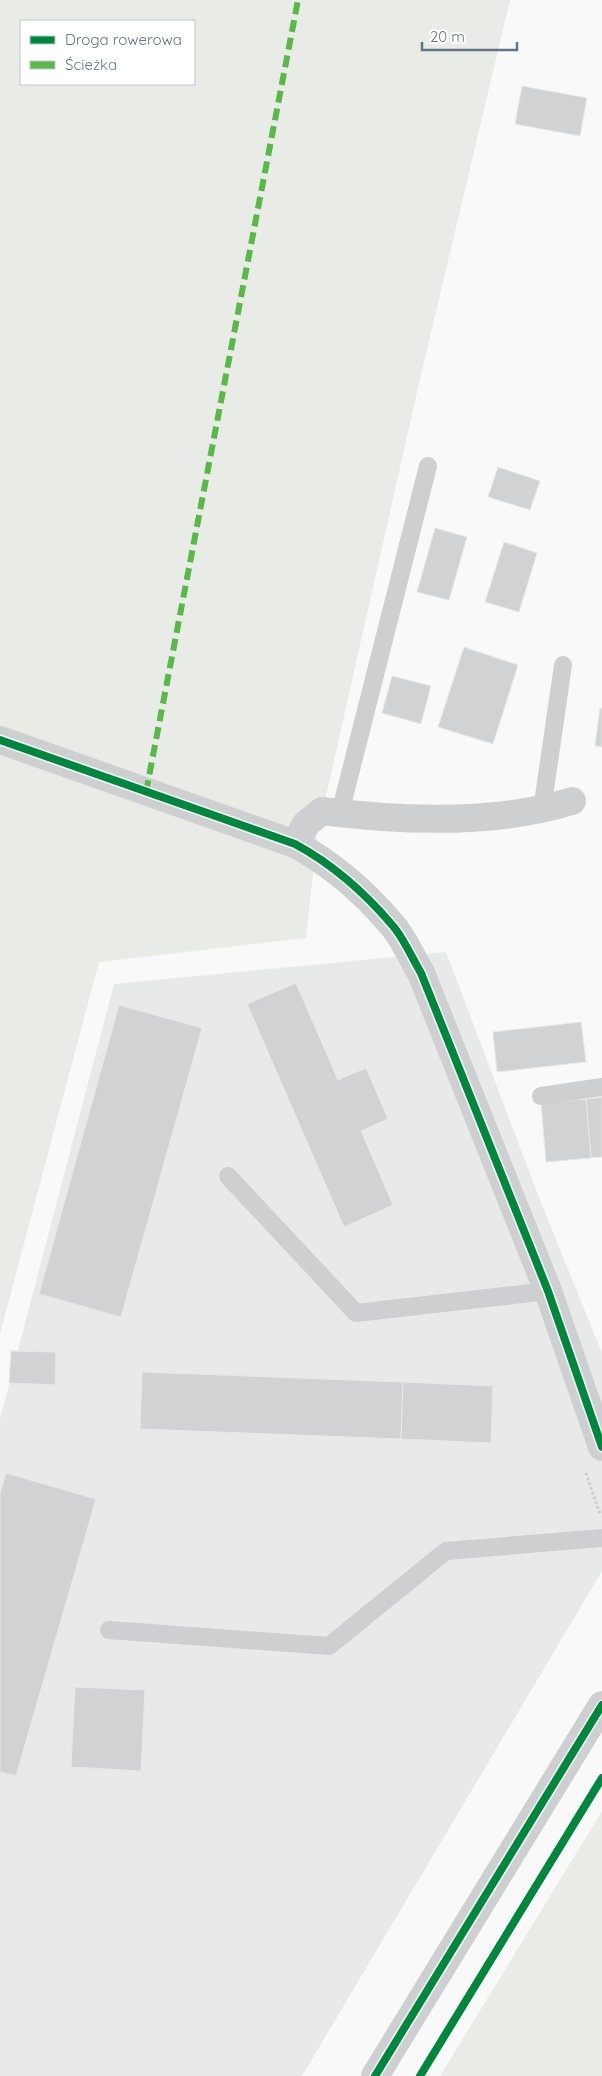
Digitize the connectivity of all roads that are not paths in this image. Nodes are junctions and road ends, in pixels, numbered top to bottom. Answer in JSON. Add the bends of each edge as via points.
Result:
{"nodes":[{"id":1,"x":428,"y":466,"type":"dead end"},
{"id":2,"x":563,"y":665,"type":"dead end"},
{"id":3,"x":0,"y":740,"type":"edge"},
{"id":4,"x":572,"y":801,"type":"dead end"},
{"id":5,"x":542,"y":810,"type":"junction"},
{"id":6,"x":340,"y":813,"type":"junction"},
{"id":7,"x":295,"y":844,"type":"junction"},
{"id":8,"x":602,"y":1087,"type":"edge"},
{"id":9,"x":541,"y":1096,"type":"dead end"},
{"id":10,"x":228,"y":1176,"type":"dead end"},
{"id":11,"x":548,"y":1291,"type":"junction"},
{"id":12,"x":593,"y":1456,"type":"edge"},
{"id":13,"x":602,"y":1538,"type":"edge"},
{"id":14,"x":109,"y":1630,"type":"dead end"},
{"id":15,"x":602,"y":1705,"type":"edge"},
{"id":16,"x":375,"y":2076,"type":"edge"}],
"edges":[{"from":1,"to":6,"type":"lane"},
{"from":2,"to":5,"type":"lane"},
{"from":3,"to":7,"type":"street"},
{"from":4,"to":5,"type":"street"},
{"from":5,"to":6,"type":"street","via":[[469,817],[371,817]]},
{"from":6,"to":7,"type":"street","via":[[322,811],[306,824]]},
{"from":7,"to":11,"type":"street","via":[[318,856],[368,900],[394,927],[421,973]]},
{"from":8,"to":9,"type":"lane"},
{"from":10,"to":11,"type":"lane","via":[[356,1313]]},
{"from":11,"to":12,"type":"street"},
{"from":13,"to":14,"type":"lane","via":[[446,1551],[328,1646]]},
{"from":15,"to":16,"type":"street"}]}
